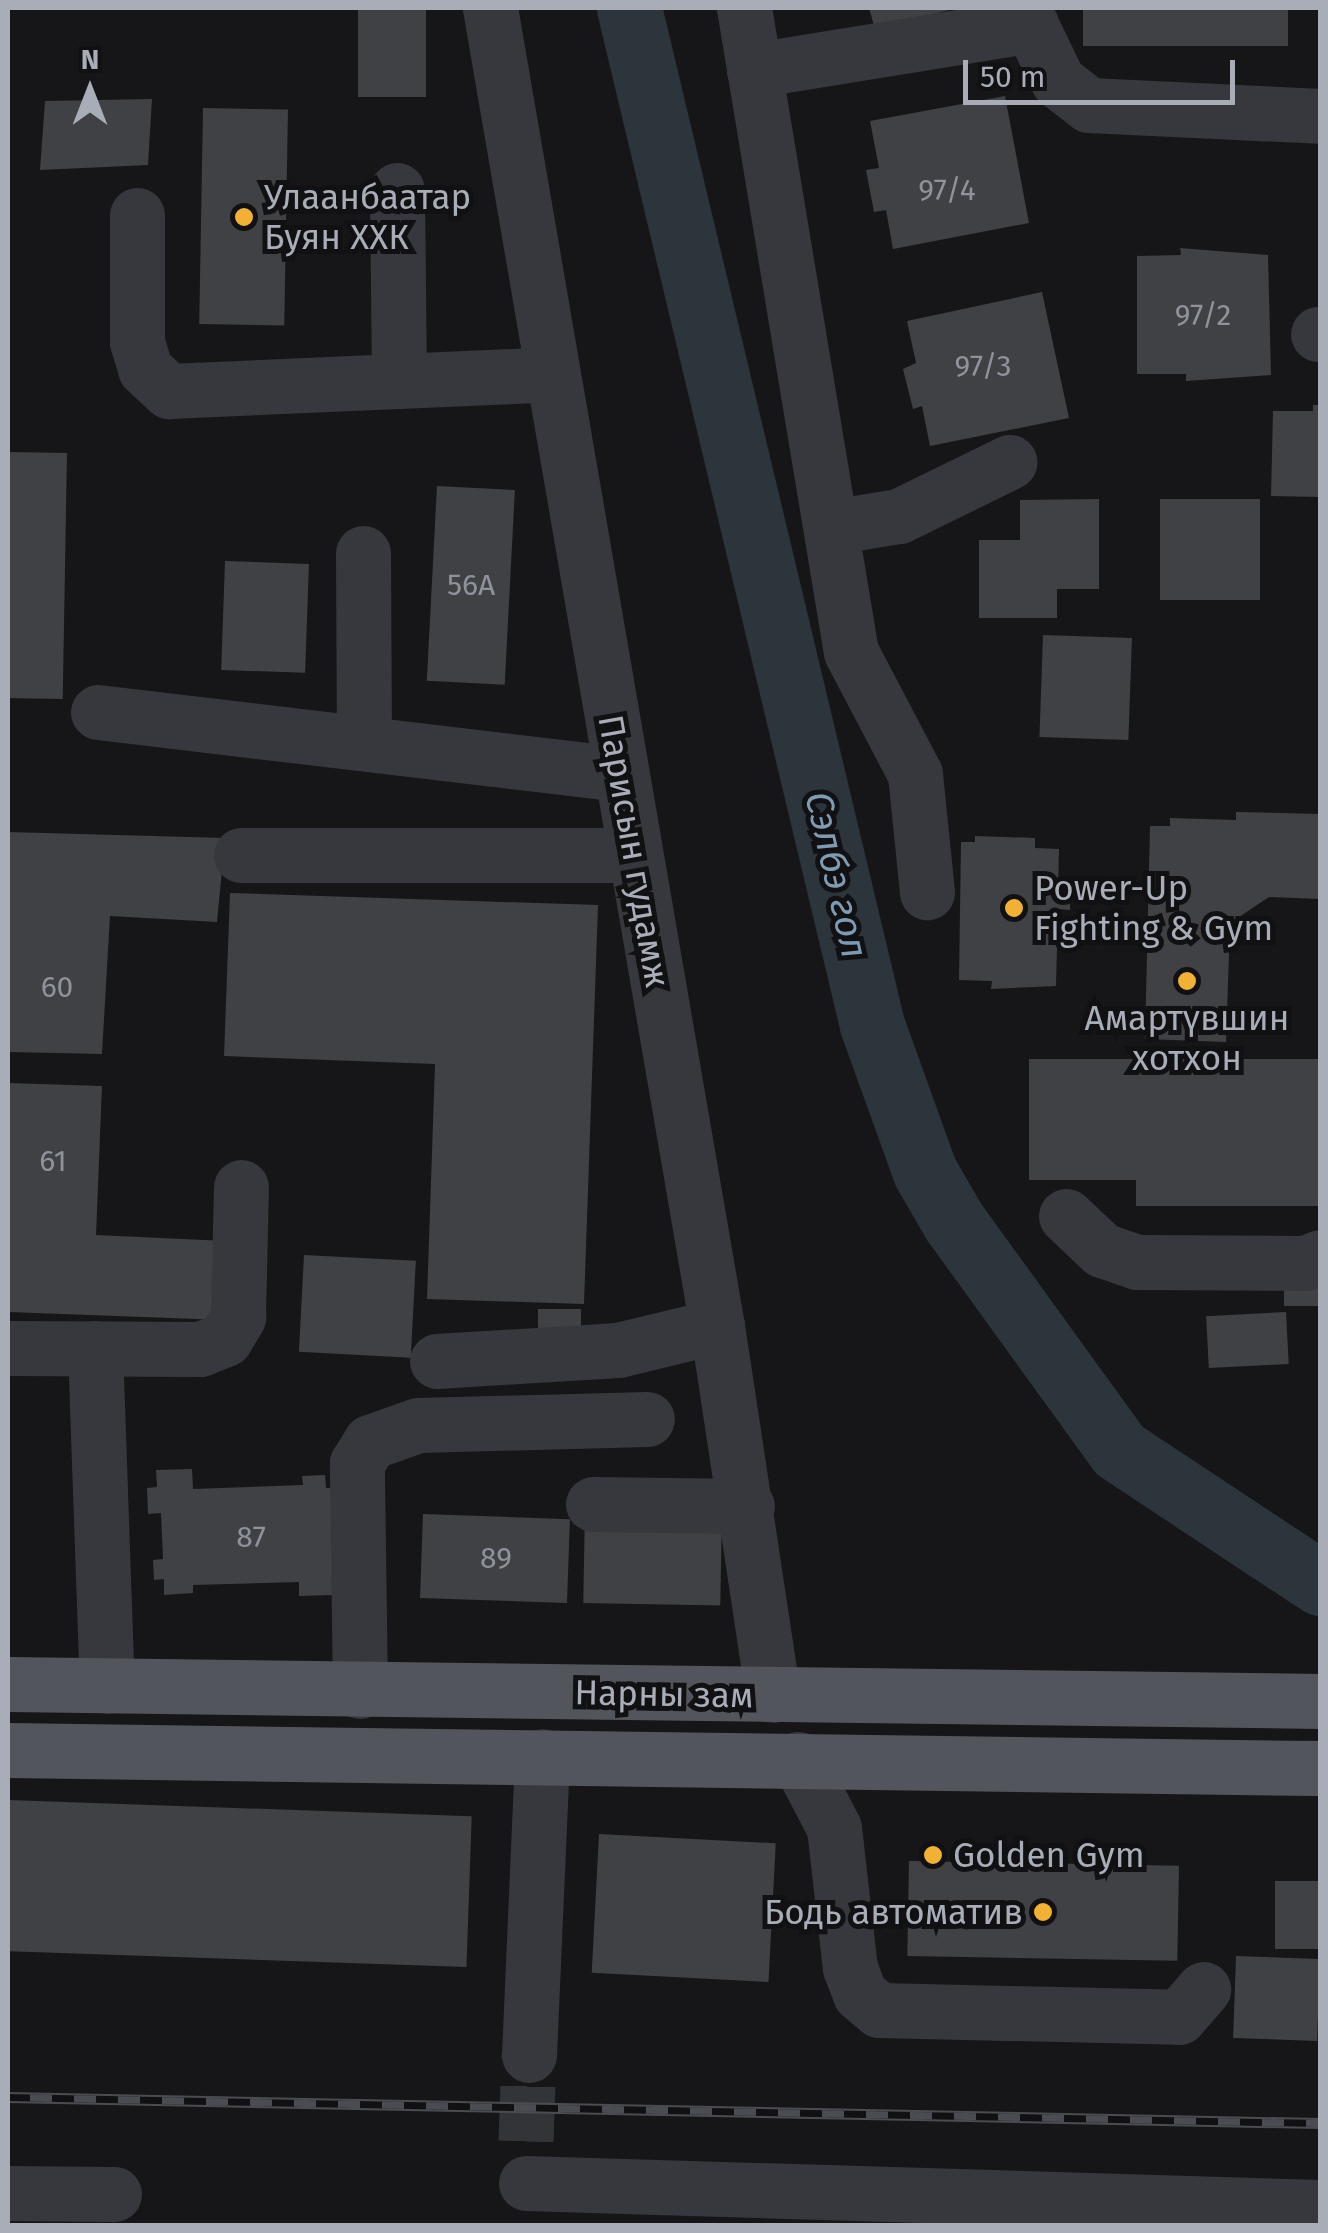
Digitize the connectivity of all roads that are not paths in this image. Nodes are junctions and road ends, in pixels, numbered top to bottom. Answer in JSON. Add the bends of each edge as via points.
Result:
{"nodes":[{"id":1,"x":490,"y":8,"type":"edge"},
{"id":2,"x":744,"y":8,"type":"edge"},
{"id":3,"x":1030,"y":16,"type":"edge"},
{"id":4,"x":754,"y":70,"type":"junction"},
{"id":5,"x":1320,"y":116,"type":"edge"},
{"id":6,"x":397,"y":190,"type":"dead end"},
{"id":7,"x":138,"y":215,"type":"dead end"},
{"id":8,"x":552,"y":374,"type":"junction"},
{"id":9,"x":399,"y":381,"type":"junction"},
{"id":10,"x":1010,"y":462,"type":"dead end"},
{"id":11,"x":832,"y":526,"type":"junction"},
{"id":12,"x":363,"y":553,"type":"dead end"},
{"id":13,"x":98,"y":712,"type":"dead end"},
{"id":14,"x":364,"y":740,"type":"junction"},
{"id":15,"x":620,"y":774,"type":"junction"},
{"id":16,"x":634,"y":854,"type":"junction"},
{"id":17,"x":241,"y":855,"type":"dead end"},
{"id":18,"x":927,"y":892,"type":"dead end"},
{"id":19,"x":241,"y":1187,"type":"dead end"},
{"id":20,"x":1066,"y":1216,"type":"dead end"},
{"id":21,"x":1320,"y":1257,"type":"edge"},
{"id":22,"x":717,"y":1326,"type":"junction"},
{"id":23,"x":8,"y":1348,"type":"edge"},
{"id":24,"x":95,"y":1348,"type":"junction"},
{"id":25,"x":437,"y":1361,"type":"dead end"},
{"id":26,"x":647,"y":1419,"type":"dead end"},
{"id":27,"x":593,"y":1504,"type":"dead end"},
{"id":28,"x":747,"y":1506,"type":"junction"},
{"id":29,"x":106,"y":1686,"type":"junction"},
{"id":30,"x":360,"y":1690,"type":"junction"},
{"id":31,"x":773,"y":1695,"type":"junction"},
{"id":32,"x":1297,"y":1700,"type":"edge"},
{"id":33,"x":13,"y":1716,"type":"edge"},
{"id":34,"x":542,"y":1756,"type":"junction"},
{"id":35,"x":798,"y":1760,"type":"junction"},
{"id":36,"x":1304,"y":1768,"type":"edge"},
{"id":37,"x":1203,"y":1989,"type":"dead end"},
{"id":38,"x":529,"y":2056,"type":"tunnel mouth"},
{"id":39,"x":526,"y":2183,"type":"edge"},
{"id":40,"x":8,"y":2193,"type":"edge"},
{"id":41,"x":114,"y":2194,"type":"dead end"},
{"id":42,"x":1320,"y":2207,"type":"edge"}],
"edges":[{"from":1,"to":8,"type":"street","name":"Парисын гудамж"},
{"from":2,"to":4,"type":"street"},
{"from":3,"to":4,"type":"street"},
{"from":3,"to":5,"type":"street","via":[[1058,81],[1089,106]]},
{"from":4,"to":11,"type":"street"},
{"from":6,"to":9,"type":"street"},
{"from":7,"to":9,"type":"street","via":[[138,342],[145,369],[169,391]]},
{"from":8,"to":9,"type":"street"},
{"from":8,"to":15,"type":"street","name":"Парисын гудамж"},
{"from":10,"to":11,"type":"street","via":[[899,516]]},
{"from":11,"to":18,"type":"street","via":[[851,652],[915,774]]},
{"from":12,"to":14,"type":"street"},
{"from":13,"to":14,"type":"street"},
{"from":14,"to":15,"type":"street"},
{"from":15,"to":16,"type":"street","name":"Парисын гудамж"},
{"from":16,"to":17,"type":"street"},
{"from":16,"to":22,"type":"street","name":"Парисын гудамж"},
{"from":19,"to":24,"type":"street","via":[[238,1317],[230,1333],[200,1349]]},
{"from":20,"to":21,"type":"street","via":[[1102,1250],[1136,1262],[1306,1264]]},
{"from":22,"to":25,"type":"street","via":[[618,1350]]},
{"from":22,"to":28,"type":"street","name":"Парисын гудамж"},
{"from":23,"to":24,"type":"street"},
{"from":24,"to":29,"type":"street"},
{"from":26,"to":30,"type":"street","via":[[418,1425],[370,1442],[357,1464]]},
{"from":27,"to":28,"type":"street"},
{"from":28,"to":31,"type":"street","name":"Парисын гудамж"},
{"from":29,"to":30,"type":"main road","name":"Нарны зам"},
{"from":29,"to":33,"type":"main road","name":"Нарны зам"},
{"from":30,"to":31,"type":"main road","name":"Нарны зам"},
{"from":31,"to":32,"type":"main road","name":"Нарны зам"},
{"from":33,"to":34,"type":"main road","name":"Нарны зам"},
{"from":34,"to":35,"type":"main road","name":"Нарны зам"},
{"from":34,"to":38,"type":"street"},
{"from":35,"to":36,"type":"main road","name":"Нарны зам"},
{"from":35,"to":37,"type":"street","via":[[834,1828],[850,1968],[860,1994],[880,2010],[1179,2017]]},
{"from":39,"to":42,"type":"street"},
{"from":40,"to":41,"type":"street"}]}
